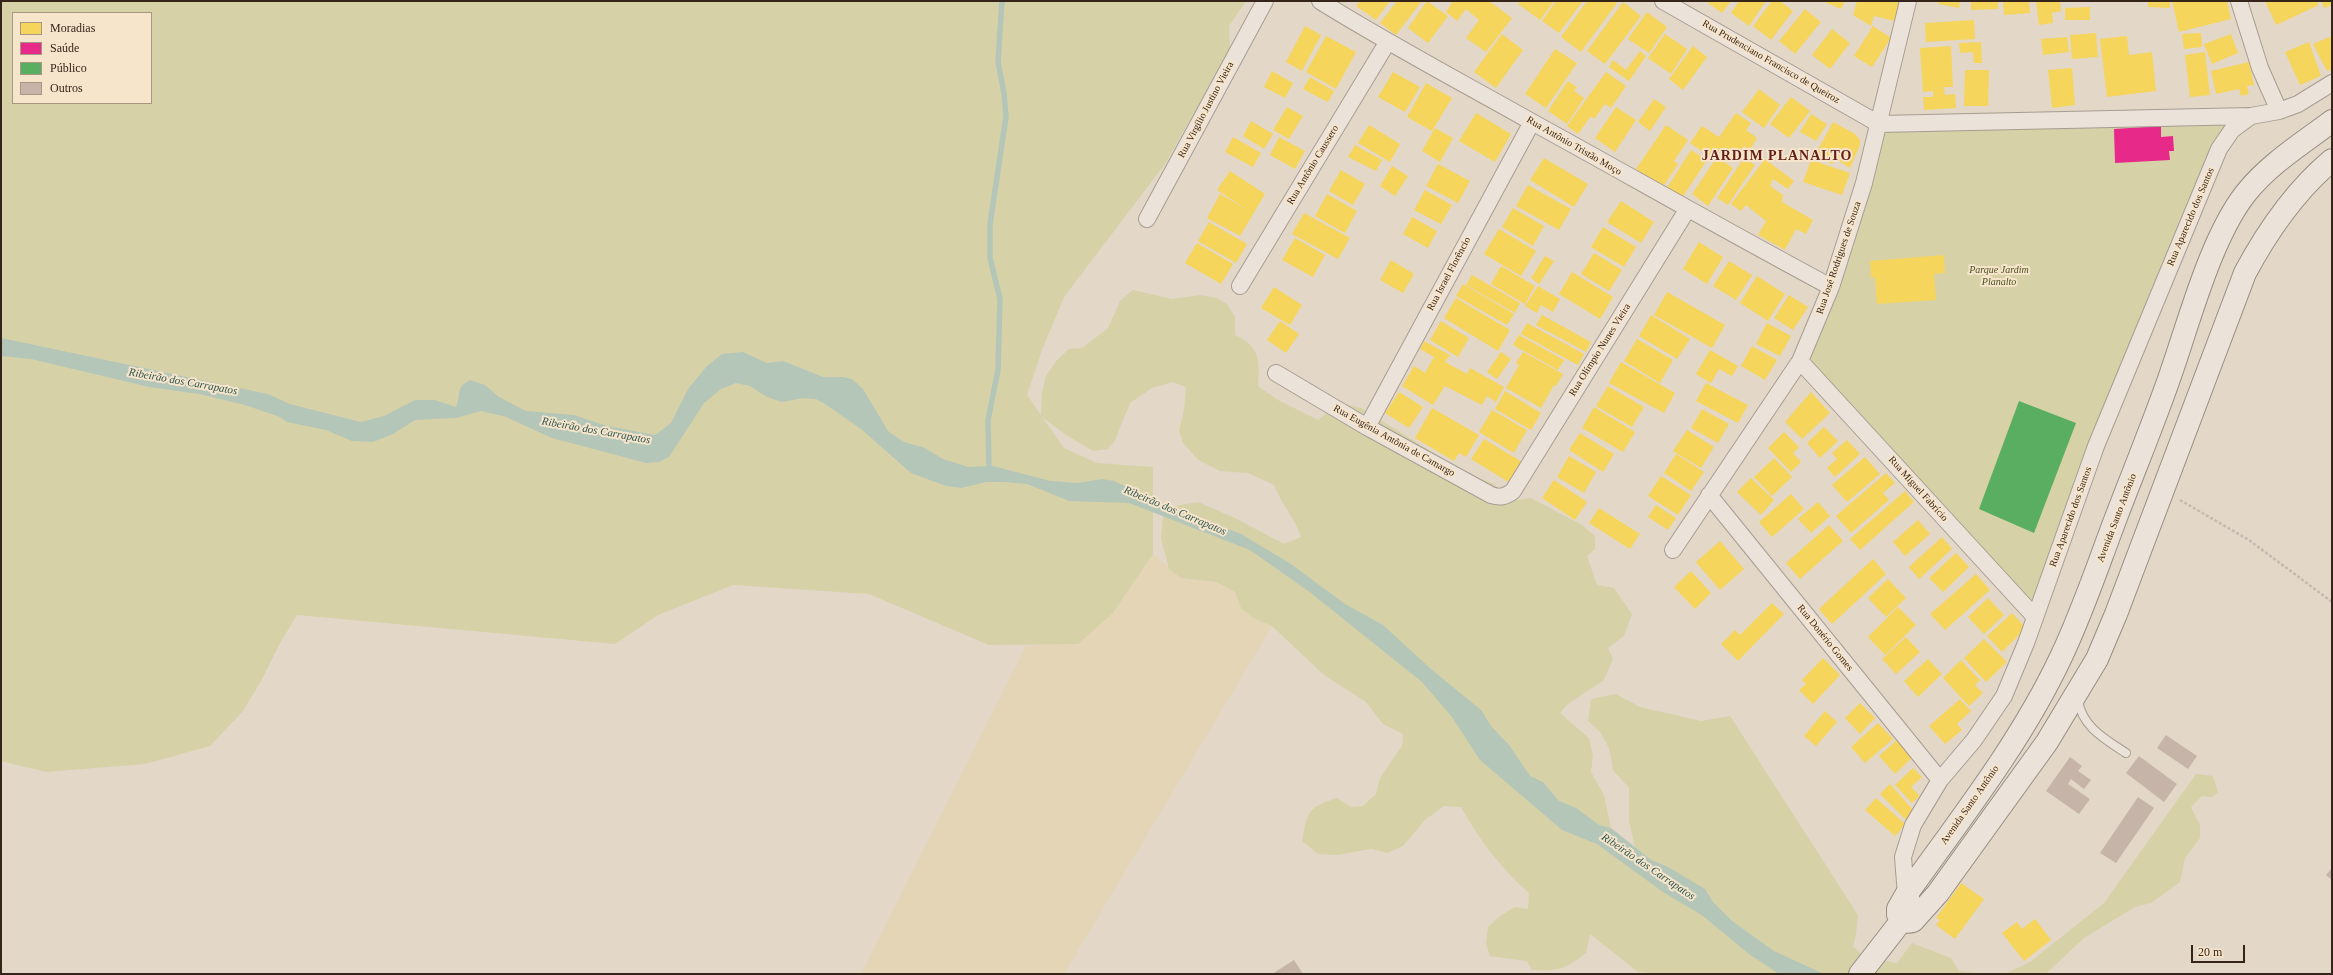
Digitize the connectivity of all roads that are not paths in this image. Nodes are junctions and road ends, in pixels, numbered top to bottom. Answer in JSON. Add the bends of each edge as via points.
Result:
{"nodes":[{"id":1,"x":1265,"y":1,"type":"edge"},
{"id":2,"x":1320,"y":1,"type":"edge"},
{"id":3,"x":1663,"y":1,"type":"edge"},
{"id":4,"x":1908,"y":1,"type":"edge"},
{"id":5,"x":2239,"y":1,"type":"edge"},
{"id":6,"x":1387,"y":43,"type":"junction"},
{"id":7,"x":2332,"y":83,"type":"edge"},
{"id":8,"x":2279,"y":111,"type":"junction"},
{"id":9,"x":2251,"y":116,"type":"junction"},
{"id":10,"x":2332,"y":121,"type":"edge"},
{"id":11,"x":1532,"y":122,"type":"junction"},
{"id":12,"x":1879,"y":124,"type":"junction"},
{"id":13,"x":2332,"y":160,"type":"edge"},
{"id":14,"x":1687,"y":210,"type":"junction"},
{"id":15,"x":1147,"y":219,"type":"dead end"},
{"id":16,"x":1240,"y":286,"type":"dead end"},
{"id":17,"x":1831,"y":287,"type":"junction"},
{"id":18,"x":1800,"y":361,"type":"junction"},
{"id":19,"x":1276,"y":373,"type":"dead end"},
{"id":20,"x":1366,"y":427,"type":"junction"},
{"id":21,"x":1513,"y":491,"type":"joint"},
{"id":22,"x":1709,"y":495,"type":"junction"},
{"id":23,"x":1673,"y":550,"type":"dead end"},
{"id":24,"x":2035,"y":618,"type":"junction"},
{"id":25,"x":2077,"y":695,"type":"junction"},
{"id":26,"x":2126,"y":753,"type":"dead end"},
{"id":27,"x":1940,"y":780,"type":"junction"},
{"id":28,"x":1906,"y":894,"type":"junction"},
{"id":29,"x":1926,"y":908,"type":"junction"},
{"id":30,"x":1902,"y":920,"type":"junction"},
{"id":31,"x":1860,"y":974,"type":"edge"}],
"edges":[{"from":1,"to":15,"type":"street","name":"Rua Virgílio Justino Vieira"},
{"from":2,"to":6,"type":"street","name":"Rua Antônio Tristão Moço"},
{"from":3,"to":12,"type":"street","name":"Rua Prudenciano Francisco de Queiroz"},
{"from":4,"to":12,"type":"street","name":"Rua José Rodrigues de Souza"},
{"from":5,"to":8,"type":"street","via":[[2260,68]]},
{"from":6,"to":11,"type":"street","name":"Rua Antônio Tristão Moço"},
{"from":6,"to":16,"type":"street","name":"Rua Antônio Caussero"},
{"from":7,"to":8,"type":"street","name":"Rua Aparecido dos Santos"},
{"from":8,"to":9,"type":"street","name":"Rua Aparecido dos Santos"},
{"from":9,"to":12,"type":"street","name":"Rua Aparecido dos Santos"},
{"from":9,"to":24,"type":"street","name":"Rua Aparecido dos Santos","via":[[2232,130],[2219,149],[2096,446]]},
{"from":10,"to":28,"type":"street","name":"Avenida Santo Antônio","via":[[2266,173],[2246,193],[2233,214],[2210,263],[2161,404],[2080,615],[2060,658],[2040,698],[2000,762]]},
{"from":11,"to":14,"type":"street","name":"Rua Antônio Tristão Moço"},
{"from":11,"to":20,"type":"street","name":"Rua Israel Florêncio"},
{"from":12,"to":17,"type":"street","name":"Rua José Rodrigues de Souza","via":[[1864,184]]},
{"from":13,"to":25,"type":"street","via":[[2299,192],[2274,224],[2245,273],[2116,614],[2097,659]]},
{"from":14,"to":17,"type":"street","name":"Rua Antônio Tristão Moço"},
{"from":14,"to":21,"type":"street","name":"Rua Olímpio Nunes Vieira"},
{"from":17,"to":18,"type":"street","name":"Rua José Rodrigues de Souza"},
{"from":18,"to":22,"type":"street","name":"Rua José Rodrigues de Souza"},
{"from":18,"to":24,"type":"street","name":"Rua Miguel Fabrício"},
{"from":19,"to":20,"type":"street","name":"Rua Eugênia Antônia de Camargo"},
{"from":20,"to":21,"type":"street","name":"Rua Eugênia Antônia de Camargo","via":[[1491,495],[1499,498]]},
{"from":22,"to":23,"type":"street","name":"Rua José Rodrigues de Souza"},
{"from":22,"to":27,"type":"street","name":"Rua Donério Gomes"},
{"from":24,"to":27,"type":"street","name":"Rua Aparecido dos Santos","via":[[2004,696],[1974,740]]},
{"from":25,"to":26,"type":"lane","via":[[2082,717],[2088,725]]},
{"from":25,"to":29,"type":"street","via":[[2047,742]]},
{"from":27,"to":28,"type":"street","name":"Rua Aparecido dos Santos","via":[[1913,825],[1907,841],[1903,857]]},
{"from":28,"to":29,"type":"street"},
{"from":28,"to":30,"type":"street","name":"Avenida Santo Antônio","via":[[1898,909],[1898,915]]},
{"from":29,"to":30,"type":"street","via":[[1913,921],[1907,923]]},
{"from":30,"to":31,"type":"street"}]}
